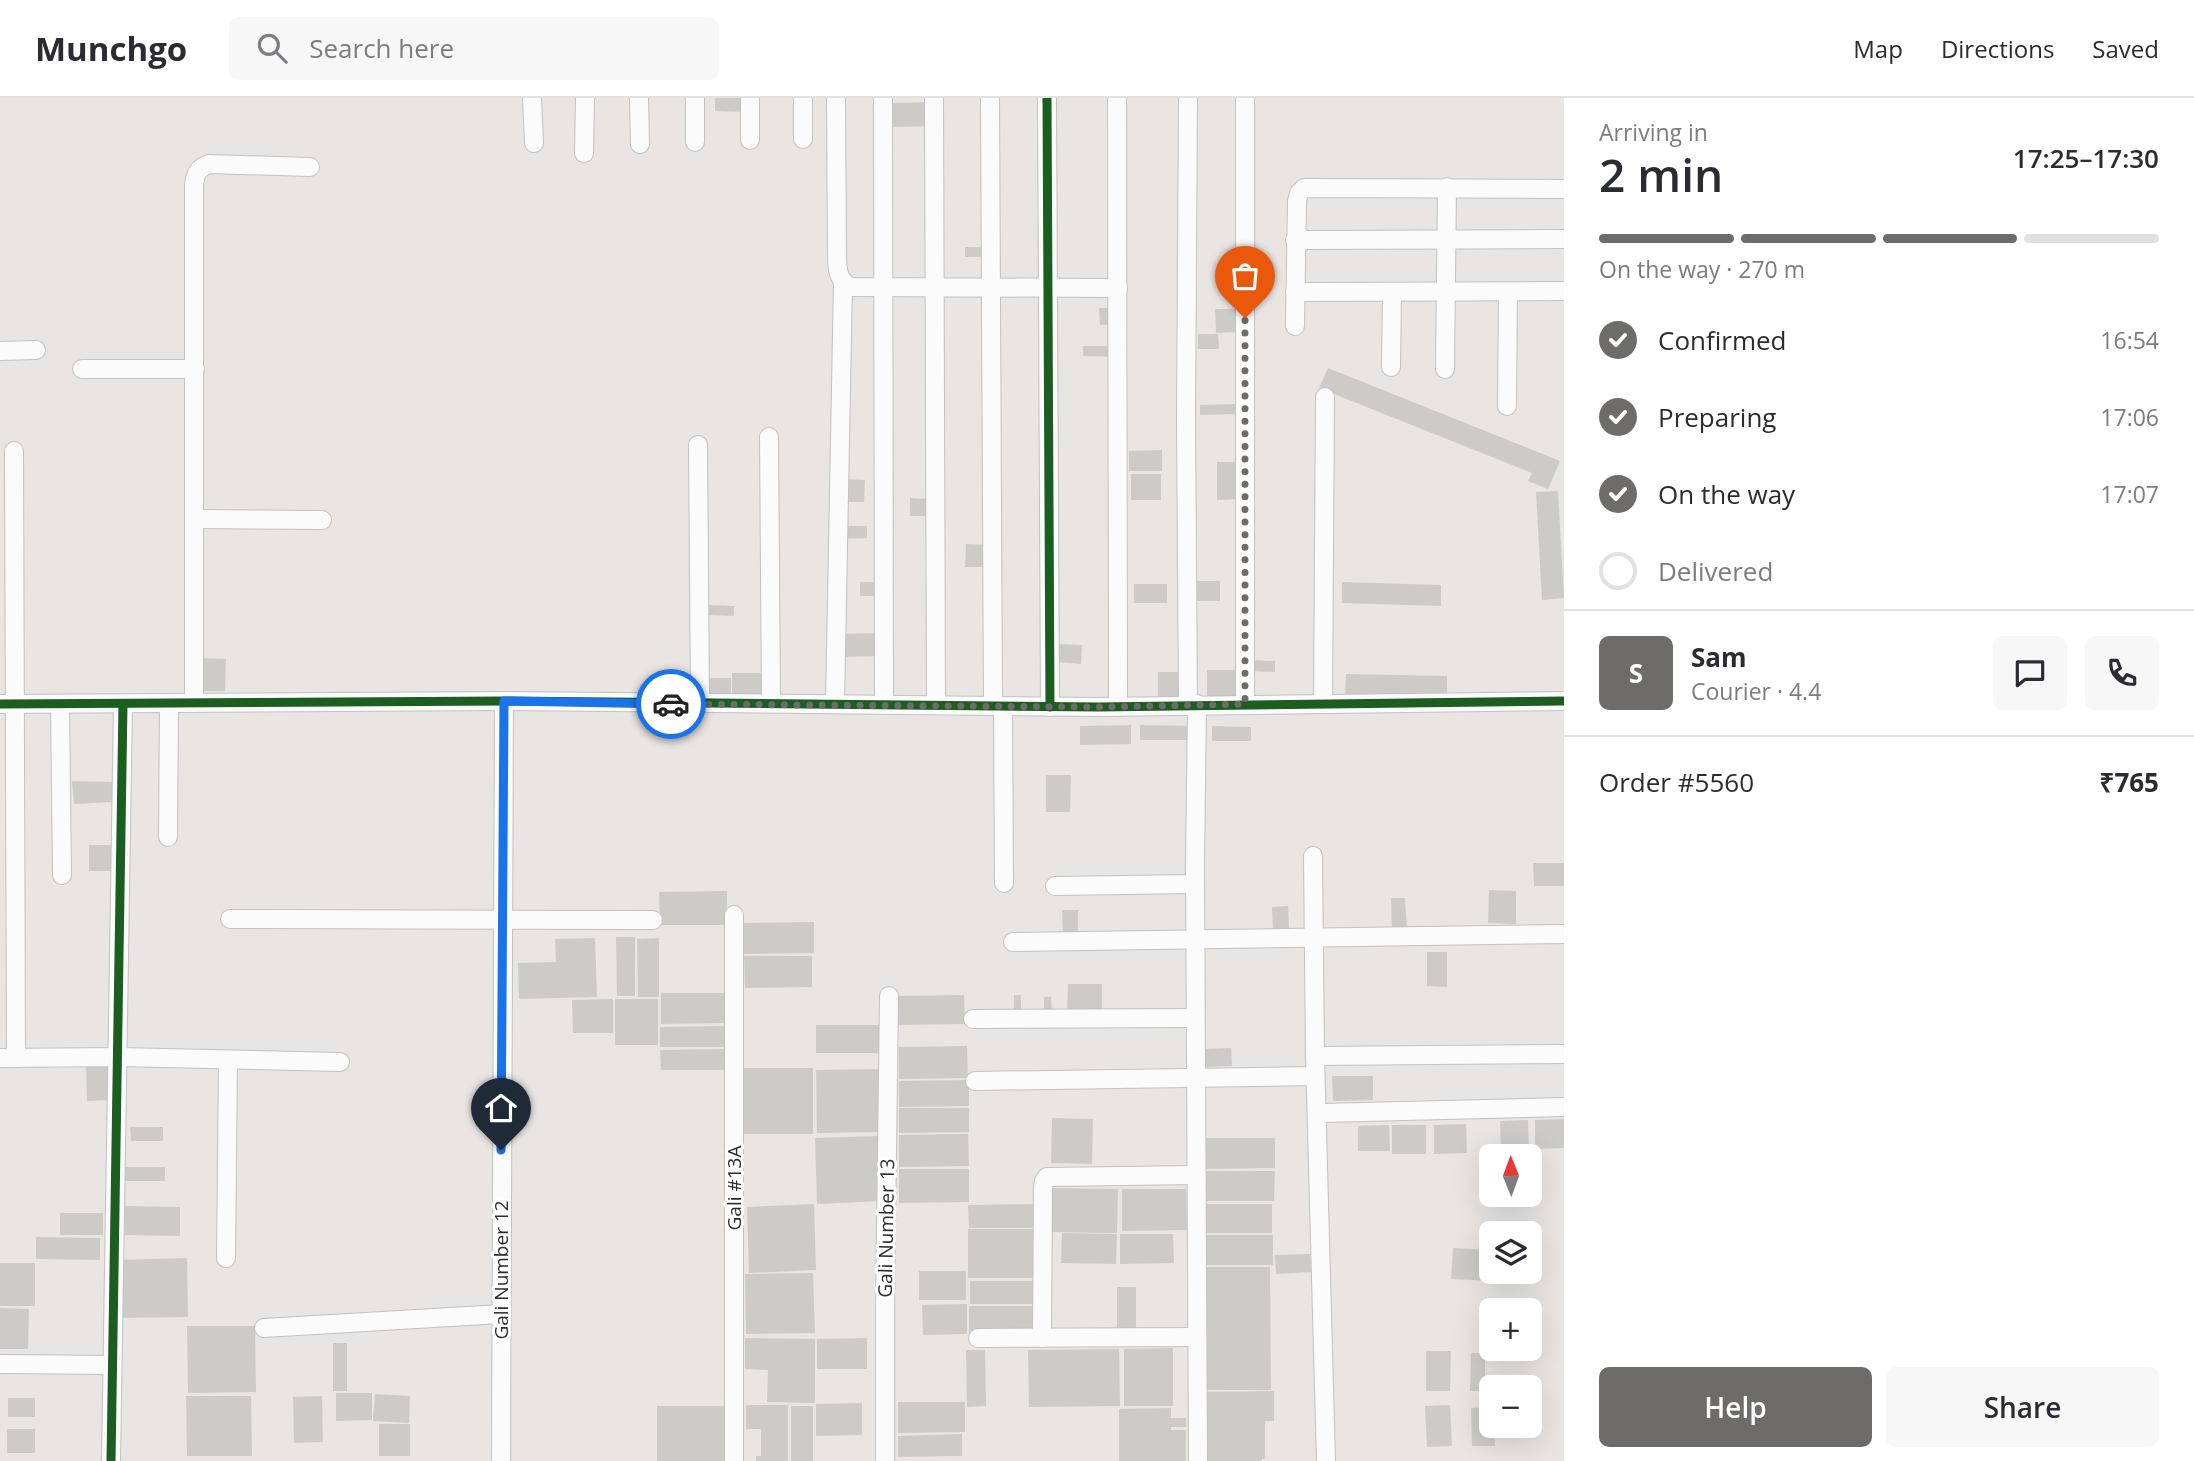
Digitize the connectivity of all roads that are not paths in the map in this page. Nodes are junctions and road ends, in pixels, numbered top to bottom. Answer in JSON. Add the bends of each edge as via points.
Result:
{"nodes":[{"id":1,"x":532,"y":98,"type":"edge"},
{"id":2,"x":584,"y":98,"type":"edge"},
{"id":3,"x":639,"y":98,"type":"edge"},
{"id":4,"x":695,"y":98,"type":"edge"},
{"id":5,"x":751,"y":98,"type":"edge"},
{"id":6,"x":803,"y":98,"type":"edge"},
{"id":7,"x":836,"y":98,"type":"edge"},
{"id":8,"x":883,"y":98,"type":"edge"},
{"id":9,"x":933,"y":98,"type":"edge"},
{"id":10,"x":990,"y":98,"type":"edge"},
{"id":11,"x":1047,"y":98,"type":"edge"},
{"id":12,"x":1117,"y":98,"type":"edge"},
{"id":13,"x":1188,"y":98,"type":"edge"},
{"id":14,"x":1245,"y":98,"type":"edge"},
{"id":15,"x":803,"y":139,"type":"dead end"},
{"id":16,"x":750,"y":140,"type":"dead end"},
{"id":17,"x":695,"y":142,"type":"dead end"},
{"id":18,"x":534,"y":143,"type":"dead end"},
{"id":19,"x":640,"y":144,"type":"dead end"},
{"id":20,"x":584,"y":153,"type":"dead end"},
{"id":21,"x":310,"y":167,"type":"dead end"},
{"id":22,"x":1447,"y":187,"type":"junction"},
{"id":23,"x":1564,"y":189,"type":"edge"},
{"id":24,"x":1447,"y":239,"type":"junction"},
{"id":25,"x":1564,"y":239,"type":"edge"},
{"id":26,"x":1295,"y":240,"type":"junction"},
{"id":27,"x":842,"y":282,"type":"junction"},
{"id":28,"x":884,"y":288,"type":"junction"},
{"id":29,"x":934,"y":288,"type":"junction"},
{"id":30,"x":992,"y":288,"type":"junction"},
{"id":31,"x":1048,"y":288,"type":"junction"},
{"id":32,"x":1118,"y":288,"type":"junction"},
{"id":33,"x":1564,"y":291,"type":"edge"},
{"id":34,"x":1295,"y":292,"type":"junction"},
{"id":35,"x":1392,"y":292,"type":"junction"},
{"id":36,"x":1446,"y":292,"type":"junction"},
{"id":37,"x":1508,"y":292,"type":"junction"},
{"id":38,"x":1295,"y":326,"type":"dead end"},
{"id":39,"x":36,"y":350,"type":"dead end"},
{"id":40,"x":0,"y":351,"type":"edge"},
{"id":41,"x":1391,"y":367,"type":"dead end"},
{"id":42,"x":82,"y":369,"type":"dead end"},
{"id":43,"x":195,"y":369,"type":"junction"},
{"id":44,"x":1445,"y":369,"type":"dead end"},
{"id":45,"x":1325,"y":397,"type":"dead end"},
{"id":46,"x":1507,"y":406,"type":"dead end"},
{"id":47,"x":769,"y":438,"type":"dead end"},
{"id":48,"x":698,"y":445,"type":"dead end"},
{"id":49,"x":14,"y":451,"type":"dead end"},
{"id":50,"x":194,"y":519,"type":"junction"},
{"id":51,"x":323,"y":520,"type":"dead end"},
{"id":52,"x":504,"y":701,"type":"junction"},
{"id":53,"x":1564,"y":701,"type":"edge"},
{"id":54,"x":194,"y":703,"type":"junction"},
{"id":55,"x":700,"y":703,"type":"junction"},
{"id":56,"x":7,"y":704,"type":"edge"},
{"id":57,"x":60,"y":704,"type":"junction"},
{"id":58,"x":123,"y":704,"type":"junction"},
{"id":59,"x":169,"y":704,"type":"junction"},
{"id":60,"x":771,"y":704,"type":"junction"},
{"id":61,"x":835,"y":704,"type":"junction"},
{"id":62,"x":1192,"y":704,"type":"junction"},
{"id":63,"x":1245,"y":704,"type":"junction"},
{"id":64,"x":1323,"y":704,"type":"junction"},
{"id":65,"x":884,"y":705,"type":"junction"},
{"id":66,"x":936,"y":705,"type":"junction"},
{"id":67,"x":998,"y":706,"type":"junction"},
{"id":68,"x":1049,"y":707,"type":"junction"},
{"id":69,"x":1118,"y":707,"type":"junction"},
{"id":70,"x":168,"y":837,"type":"dead end"},
{"id":71,"x":1313,"y":856,"type":"dead end"},
{"id":72,"x":62,"y":875,"type":"dead end"},
{"id":73,"x":1004,"y":883,"type":"dead end"},
{"id":74,"x":1195,"y":884,"type":"junction"},
{"id":75,"x":1055,"y":886,"type":"dead end"},
{"id":76,"x":734,"y":915,"type":"dead end"},
{"id":77,"x":230,"y":919,"type":"dead end"},
{"id":78,"x":503,"y":920,"type":"junction"},
{"id":79,"x":653,"y":920,"type":"dead end"},
{"id":80,"x":1564,"y":934,"type":"edge"},
{"id":81,"x":1314,"y":938,"type":"junction"},
{"id":82,"x":1195,"y":940,"type":"junction"},
{"id":83,"x":1013,"y":942,"type":"dead end"},
{"id":84,"x":889,"y":996,"type":"dead end"},
{"id":85,"x":1195,"y":1018,"type":"junction"},
{"id":86,"x":973,"y":1019,"type":"dead end"},
{"id":87,"x":1564,"y":1055,"type":"edge"},
{"id":88,"x":1315,"y":1056,"type":"junction"},
{"id":89,"x":118,"y":1057,"type":"junction"},
{"id":90,"x":8,"y":1058,"type":"edge"},
{"id":91,"x":228,"y":1060,"type":"junction"},
{"id":92,"x":340,"y":1062,"type":"dead end"},
{"id":93,"x":1315,"y":1076,"type":"junction"},
{"id":94,"x":1196,"y":1078,"type":"junction"},
{"id":95,"x":975,"y":1081,"type":"dead end"},
{"id":96,"x":1564,"y":1107,"type":"edge"},
{"id":97,"x":1317,"y":1111,"type":"junction"},
{"id":98,"x":1196,"y":1175,"type":"junction"},
{"id":99,"x":226,"y":1258,"type":"dead end"},
{"id":100,"x":501,"y":1314,"type":"junction"},
{"id":101,"x":264,"y":1328,"type":"dead end"},
{"id":102,"x":1197,"y":1337,"type":"junction"},
{"id":103,"x":978,"y":1338,"type":"dead end"},
{"id":104,"x":1042,"y":1338,"type":"junction"},
{"id":105,"x":0,"y":1364,"type":"edge"},
{"id":106,"x":112,"y":1365,"type":"junction"},
{"id":107,"x":111,"y":1461,"type":"edge"},
{"id":108,"x":501,"y":1461,"type":"edge"},
{"id":109,"x":734,"y":1461,"type":"edge"},
{"id":110,"x":885,"y":1461,"type":"edge"},
{"id":111,"x":1198,"y":1461,"type":"edge"},
{"id":112,"x":1326,"y":1461,"type":"edge"}],
"edges":[{"from":1,"to":18,"type":"street"},
{"from":2,"to":20,"type":"street"},
{"from":3,"to":19,"type":"street"},
{"from":4,"to":17,"type":"street"},
{"from":5,"to":16,"type":"street"},
{"from":6,"to":15,"type":"street"},
{"from":7,"to":27,"type":"street","via":[[837,261]]},
{"from":8,"to":28,"type":"street"},
{"from":9,"to":29,"type":"street"},
{"from":10,"to":30,"type":"street"},
{"from":11,"to":31,"type":"street"},
{"from":12,"to":32,"type":"street"},
{"from":13,"to":62,"type":"street","via":[[1186,432]]},
{"from":14,"to":63,"type":"street"},
{"from":21,"to":43,"type":"street","via":[[209,164],[196,174]]},
{"from":22,"to":23,"type":"street"},
{"from":22,"to":24,"type":"street"},
{"from":22,"to":26,"type":"street","via":[[1304,188],[1297,201]]},
{"from":24,"to":25,"type":"street"},
{"from":24,"to":26,"type":"street"},
{"from":24,"to":36,"type":"street"},
{"from":26,"to":34,"type":"street"},
{"from":27,"to":28,"type":"street"},
{"from":27,"to":61,"type":"street"},
{"from":28,"to":29,"type":"street"},
{"from":28,"to":65,"type":"street"},
{"from":29,"to":30,"type":"street"},
{"from":29,"to":66,"type":"street"},
{"from":30,"to":31,"type":"street"},
{"from":30,"to":67,"type":"street"},
{"from":31,"to":32,"type":"street"},
{"from":31,"to":68,"type":"street"},
{"from":32,"to":69,"type":"street"},
{"from":33,"to":37,"type":"street"},
{"from":34,"to":35,"type":"street"},
{"from":34,"to":38,"type":"street"},
{"from":35,"to":36,"type":"street"},
{"from":35,"to":41,"type":"street"},
{"from":36,"to":37,"type":"street"},
{"from":36,"to":44,"type":"street"},
{"from":37,"to":46,"type":"street"},
{"from":39,"to":40,"type":"street"},
{"from":42,"to":43,"type":"street"},
{"from":43,"to":50,"type":"street"},
{"from":45,"to":64,"type":"street"},
{"from":47,"to":60,"type":"street"},
{"from":48,"to":55,"type":"street"},
{"from":49,"to":56,"type":"street"},
{"from":50,"to":51,"type":"street"},
{"from":50,"to":54,"type":"street"},
{"from":52,"to":54,"type":"street"},
{"from":52,"to":55,"type":"street"},
{"from":52,"to":78,"type":"street","name":"Gali Number 12"},
{"from":53,"to":64,"type":"street"},
{"from":54,"to":59,"type":"street"},
{"from":55,"to":60,"type":"street"},
{"from":56,"to":57,"type":"street"},
{"from":56,"to":90,"type":"street"},
{"from":57,"to":58,"type":"street"},
{"from":57,"to":72,"type":"street"},
{"from":58,"to":59,"type":"street"},
{"from":58,"to":89,"type":"street"},
{"from":59,"to":70,"type":"street"},
{"from":60,"to":61,"type":"street"},
{"from":61,"to":65,"type":"street"},
{"from":62,"to":63,"type":"street"},
{"from":62,"to":69,"type":"street"},
{"from":62,"to":74,"type":"street"},
{"from":63,"to":64,"type":"street"},
{"from":65,"to":66,"type":"street"},
{"from":66,"to":67,"type":"street"},
{"from":67,"to":68,"type":"street"},
{"from":67,"to":73,"type":"street"},
{"from":68,"to":69,"type":"street"},
{"from":71,"to":81,"type":"street"},
{"from":74,"to":75,"type":"street"},
{"from":74,"to":82,"type":"street"},
{"from":76,"to":109,"type":"street","name":"Gali #13A"},
{"from":77,"to":78,"type":"street"},
{"from":78,"to":79,"type":"street"},
{"from":78,"to":100,"type":"street","name":"Gali Number 12"},
{"from":80,"to":81,"type":"street"},
{"from":81,"to":82,"type":"street"},
{"from":81,"to":88,"type":"street"},
{"from":82,"to":83,"type":"street"},
{"from":82,"to":85,"type":"street"},
{"from":84,"to":110,"type":"street","name":"Gali Number 13"},
{"from":85,"to":86,"type":"street"},
{"from":85,"to":94,"type":"street"},
{"from":87,"to":88,"type":"street"},
{"from":88,"to":93,"type":"street"},
{"from":89,"to":90,"type":"street"},
{"from":89,"to":91,"type":"street"},
{"from":89,"to":106,"type":"street"},
{"from":91,"to":92,"type":"street"},
{"from":91,"to":99,"type":"street"},
{"from":93,"to":94,"type":"street"},
{"from":93,"to":97,"type":"street"},
{"from":94,"to":95,"type":"street"},
{"from":94,"to":98,"type":"street"},
{"from":96,"to":97,"type":"street"},
{"from":97,"to":112,"type":"street"},
{"from":98,"to":102,"type":"street"},
{"from":98,"to":104,"type":"street","via":[[1047,1177],[1043,1188]]},
{"from":100,"to":101,"type":"street"},
{"from":100,"to":108,"type":"street","name":"Gali Number 12"},
{"from":102,"to":104,"type":"street"},
{"from":102,"to":111,"type":"street"},
{"from":103,"to":104,"type":"street"},
{"from":105,"to":106,"type":"street"},
{"from":106,"to":107,"type":"street"}]}
